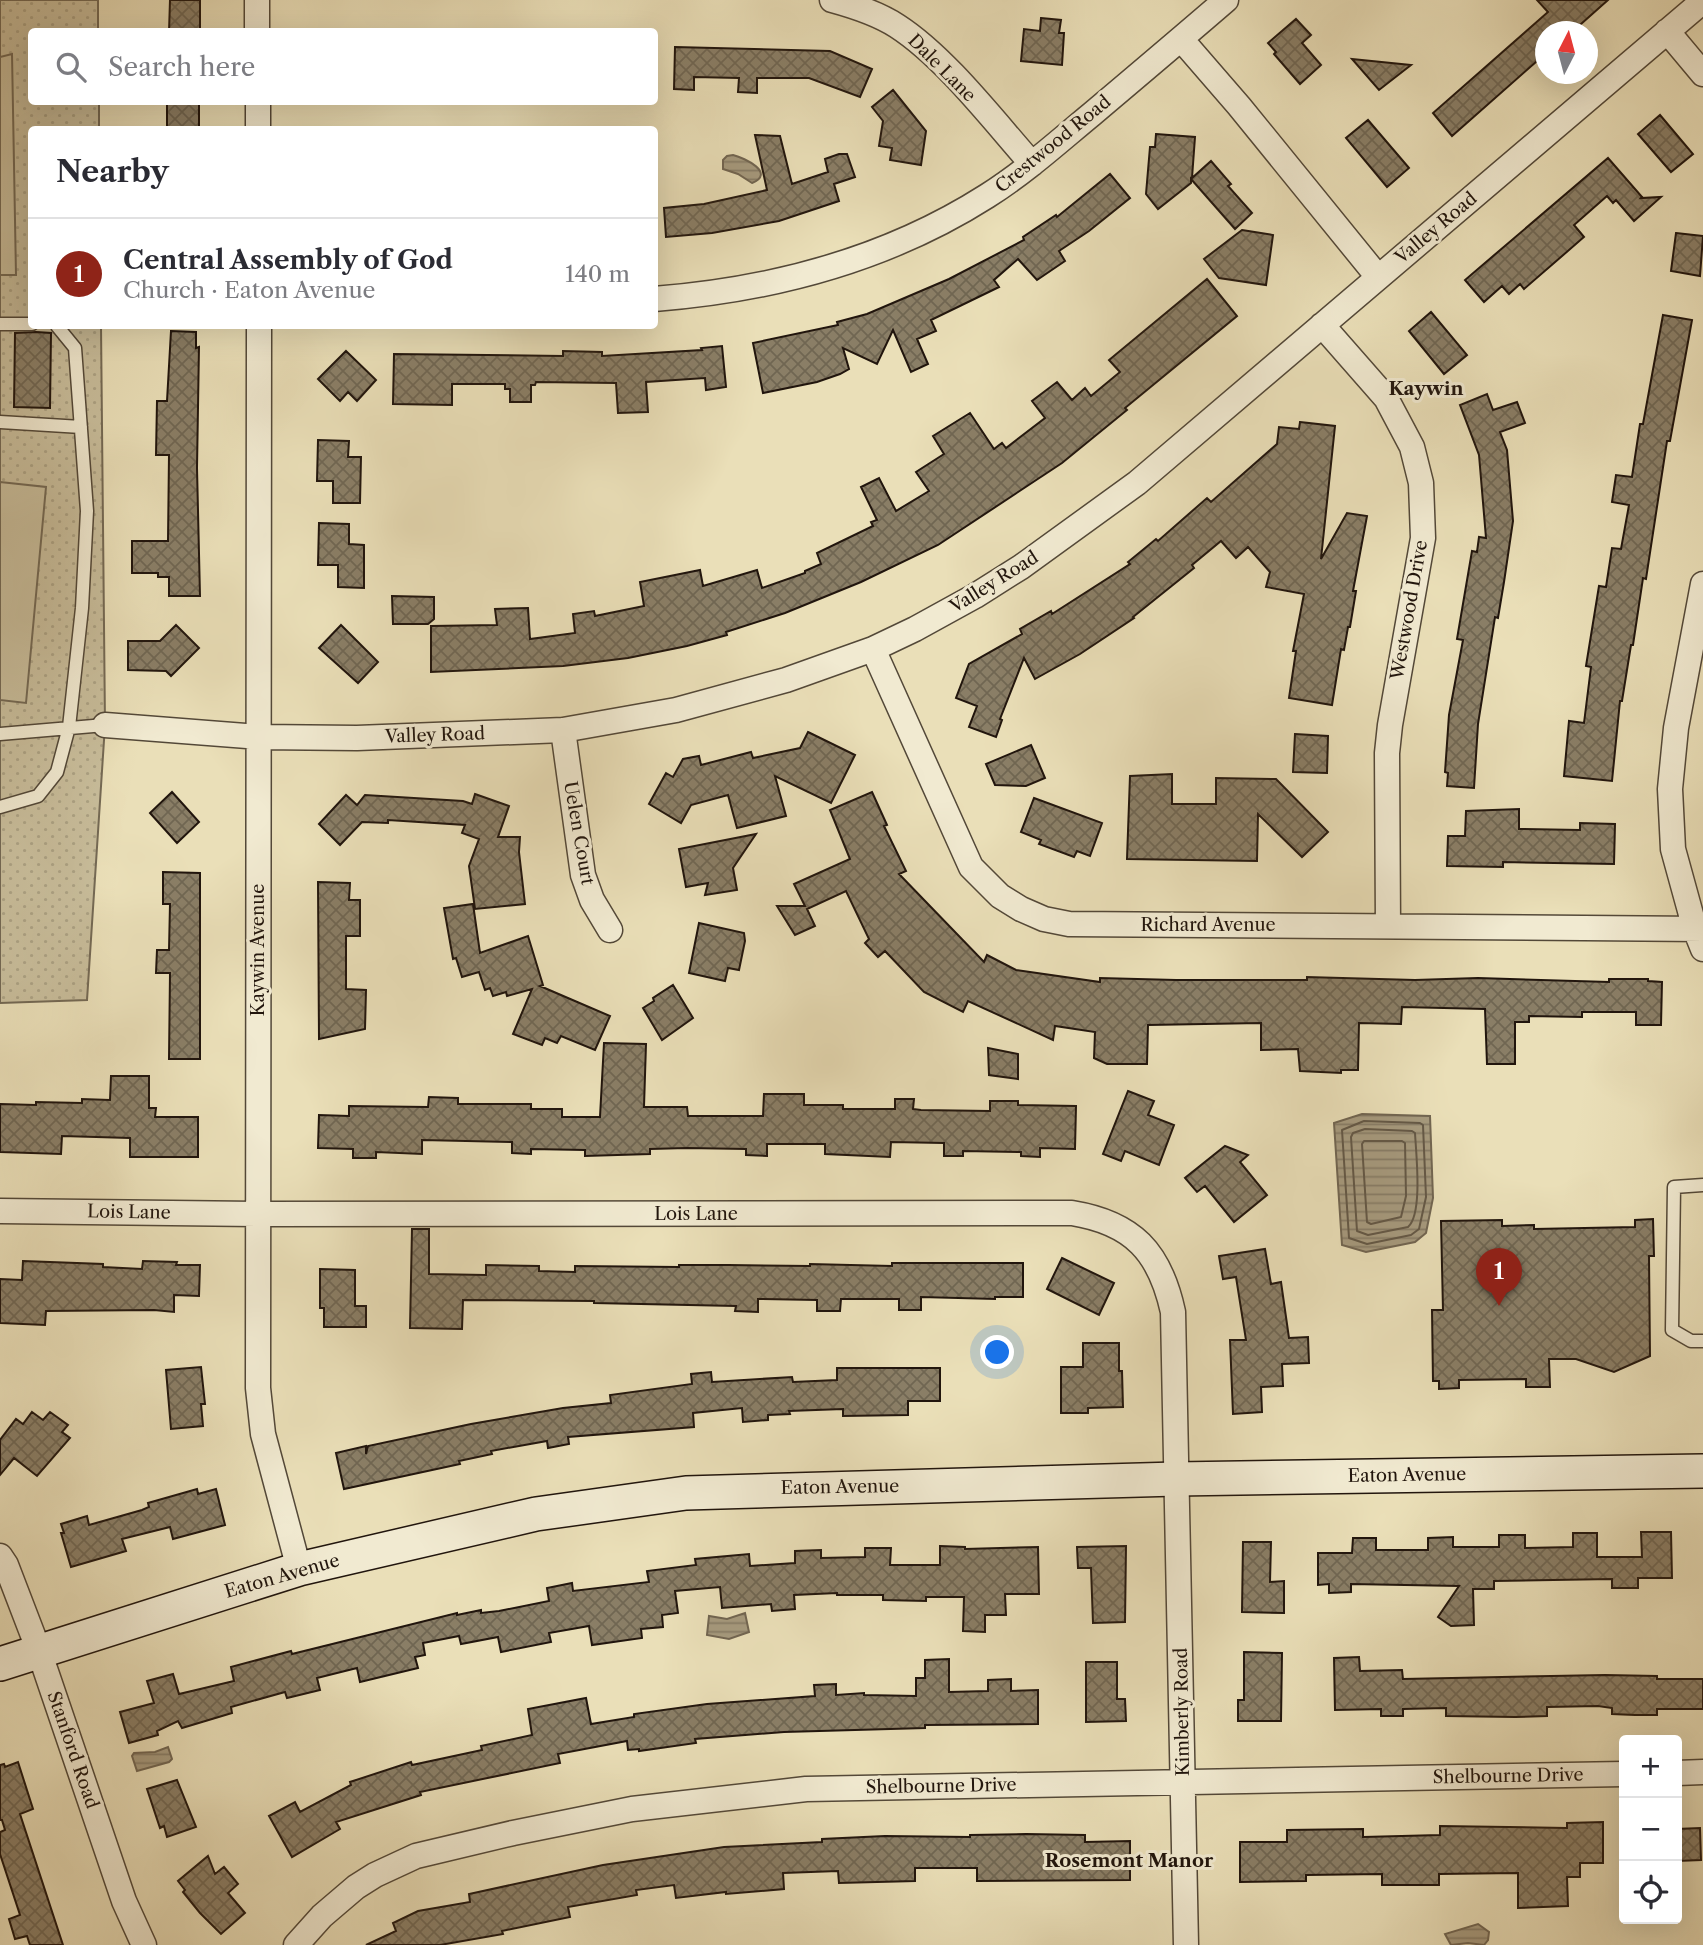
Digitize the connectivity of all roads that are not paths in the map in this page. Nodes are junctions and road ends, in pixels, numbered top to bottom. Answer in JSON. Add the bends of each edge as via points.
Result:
{"nodes":[{"id":1,"x":257,"y":0,"type":"edge"},
{"id":2,"x":832,"y":0,"type":"edge"},
{"id":3,"x":1226,"y":0,"type":"edge"},
{"id":4,"x":1703,"y":1,"type":"edge"},
{"id":5,"x":257,"y":28,"type":"edge"},
{"id":6,"x":1667,"y":31,"type":"junction"},
{"id":7,"x":1181,"y":39,"type":"junction"},
{"id":8,"x":1703,"y":74,"type":"edge"},
{"id":9,"x":258,"y":105,"type":"edge"},
{"id":10,"x":258,"y":126,"type":"edge"},
{"id":11,"x":1032,"y":164,"type":"junction"},
{"id":12,"x":1378,"y":277,"type":"junction"},
{"id":13,"x":658,"y":299,"type":"edge"},
{"id":14,"x":0,"y":324,"type":"edge"},
{"id":15,"x":28,"y":324,"type":"edge"},
{"id":16,"x":1322,"y":325,"type":"junction"},
{"id":17,"x":59,"y":329,"type":"edge"},
{"id":18,"x":258,"y":329,"type":"edge"},
{"id":19,"x":0,"y":422,"type":"edge"},
{"id":20,"x":81,"y":427,"type":"junction"},
{"id":21,"x":1703,"y":584,"type":"edge"},
{"id":22,"x":873,"y":649,"type":"junction"},
{"id":23,"x":105,"y":725,"type":"joint"},
{"id":24,"x":69,"y":727,"type":"junction"},
{"id":25,"x":563,"y":730,"type":"junction"},
{"id":26,"x":0,"y":734,"type":"edge"},
{"id":27,"x":259,"y":737,"type":"junction"},
{"id":28,"x":0,"y":807,"type":"edge"},
{"id":29,"x":1388,"y":926,"type":"junction"},
{"id":30,"x":610,"y":930,"type":"dead end"},
{"id":31,"x":1700,"y":936,"type":"edge"},
{"id":32,"x":1703,"y":1185,"type":"edge"},
{"id":33,"x":0,"y":1211,"type":"edge"},
{"id":34,"x":258,"y":1214,"type":"junction"},
{"id":35,"x":1703,"y":1341,"type":"edge"},
{"id":36,"x":1703,"y":1471,"type":"edge"},
{"id":37,"x":1176,"y":1479,"type":"junction"},
{"id":38,"x":0,"y":1556,"type":"edge"},
{"id":39,"x":299,"y":1569,"type":"junction"},
{"id":40,"x":39,"y":1651,"type":"junction"},
{"id":41,"x":0,"y":1664,"type":"edge"},
{"id":42,"x":1703,"y":1772,"type":"edge"},
{"id":43,"x":1682,"y":1773,"type":"edge"},
{"id":44,"x":1619,"y":1774,"type":"edge"},
{"id":45,"x":1183,"y":1782,"type":"junction"},
{"id":46,"x":144,"y":1945,"type":"edge"},
{"id":47,"x":296,"y":1945,"type":"edge"},
{"id":48,"x":1186,"y":1945,"type":"edge"}],
"edges":[{"from":1,"to":5,"type":"street"},
{"from":2,"to":11,"type":"street","name":"Dale Lane","via":[[862,9],[909,34],[936,57]]},
{"from":3,"to":7,"type":"street","name":"Crestwood Road"},
{"from":4,"to":6,"type":"street","name":"Valley Road"},
{"from":6,"to":8,"type":"street"},
{"from":6,"to":12,"type":"street","name":"Valley Road"},
{"from":7,"to":11,"type":"street","name":"Crestwood Road"},
{"from":7,"to":12,"type":"street"},
{"from":9,"to":10,"type":"street"},
{"from":11,"to":13,"type":"street","name":"Crestwood Road","via":[[987,196],[890,246],[759,286]]},
{"from":12,"to":16,"type":"street","name":"Valley Road"},
{"from":14,"to":15,"type":"lane"},
{"from":16,"to":22,"type":"street","name":"Valley Road","via":[[1137,483],[1021,567]]},
{"from":16,"to":29,"type":"street","name":"Westwood Drive","via":[[1387,398],[1412,447],[1421,483],[1423,538],[1387,753]]},
{"from":17,"to":20,"type":"lane","via":[[75,348]]},
{"from":18,"to":27,"type":"street","name":"Kaywin Avenue"},
{"from":19,"to":20,"type":"lane"},
{"from":20,"to":24,"type":"lane","via":[[88,511]]},
{"from":21,"to":31,"type":"street","via":[[1676,728],[1670,789],[1673,849]]},
{"from":22,"to":25,"type":"street","name":"Valley Road","via":[[786,680],[676,710]]},
{"from":22,"to":29,"type":"street","name":"Richard Avenue","via":[[971,867],[1000,896],[1021,909],[1069,924]]},
{"from":23,"to":24,"type":"lane"},
{"from":23,"to":27,"type":"street","name":"Valley Road"},
{"from":24,"to":26,"type":"lane"},
{"from":24,"to":28,"type":"lane","via":[[57,772],[38,796]]},
{"from":25,"to":27,"type":"street","name":"Valley Road"},
{"from":25,"to":30,"type":"street","name":"Uelen Court","via":[[583,875]]},
{"from":27,"to":34,"type":"street","name":"Kaywin Avenue"},
{"from":29,"to":31,"type":"street","name":"Richard Avenue"},
{"from":32,"to":35,"type":"lane","via":[[1674,1187],[1672,1330],[1691,1341]]},
{"from":33,"to":34,"type":"street","name":"Lois Lane"},
{"from":34,"to":37,"type":"street","name":"Lois Lane","via":[[1072,1213],[1102,1219],[1142,1245],[1167,1284],[1173,1312]]},
{"from":34,"to":39,"type":"street","name":"Kaywin Avenue","via":[[260,1412]]},
{"from":36,"to":37,"type":"street","name":"Eaton Avenue"},
{"from":37,"to":39,"type":"street","name":"Eaton Avenue","via":[[686,1493],[536,1514]]},
{"from":37,"to":45,"type":"street","name":"Kimberly Road"},
{"from":38,"to":40,"type":"street","name":"Stanford Road"},
{"from":39,"to":40,"type":"street","name":"Eaton Avenue"},
{"from":40,"to":41,"type":"street","name":"Eaton Avenue"},
{"from":40,"to":46,"type":"street","name":"Stanford Road","via":[[124,1901]]},
{"from":42,"to":43,"type":"street"},
{"from":44,"to":45,"type":"street","name":"Shelbourne Drive"},
{"from":45,"to":47,"type":"street","name":"Shelbourne Drive","via":[[806,1789],[632,1810],[416,1856],[356,1887]]},
{"from":45,"to":48,"type":"street","name":"Kimberly Road"}]}
